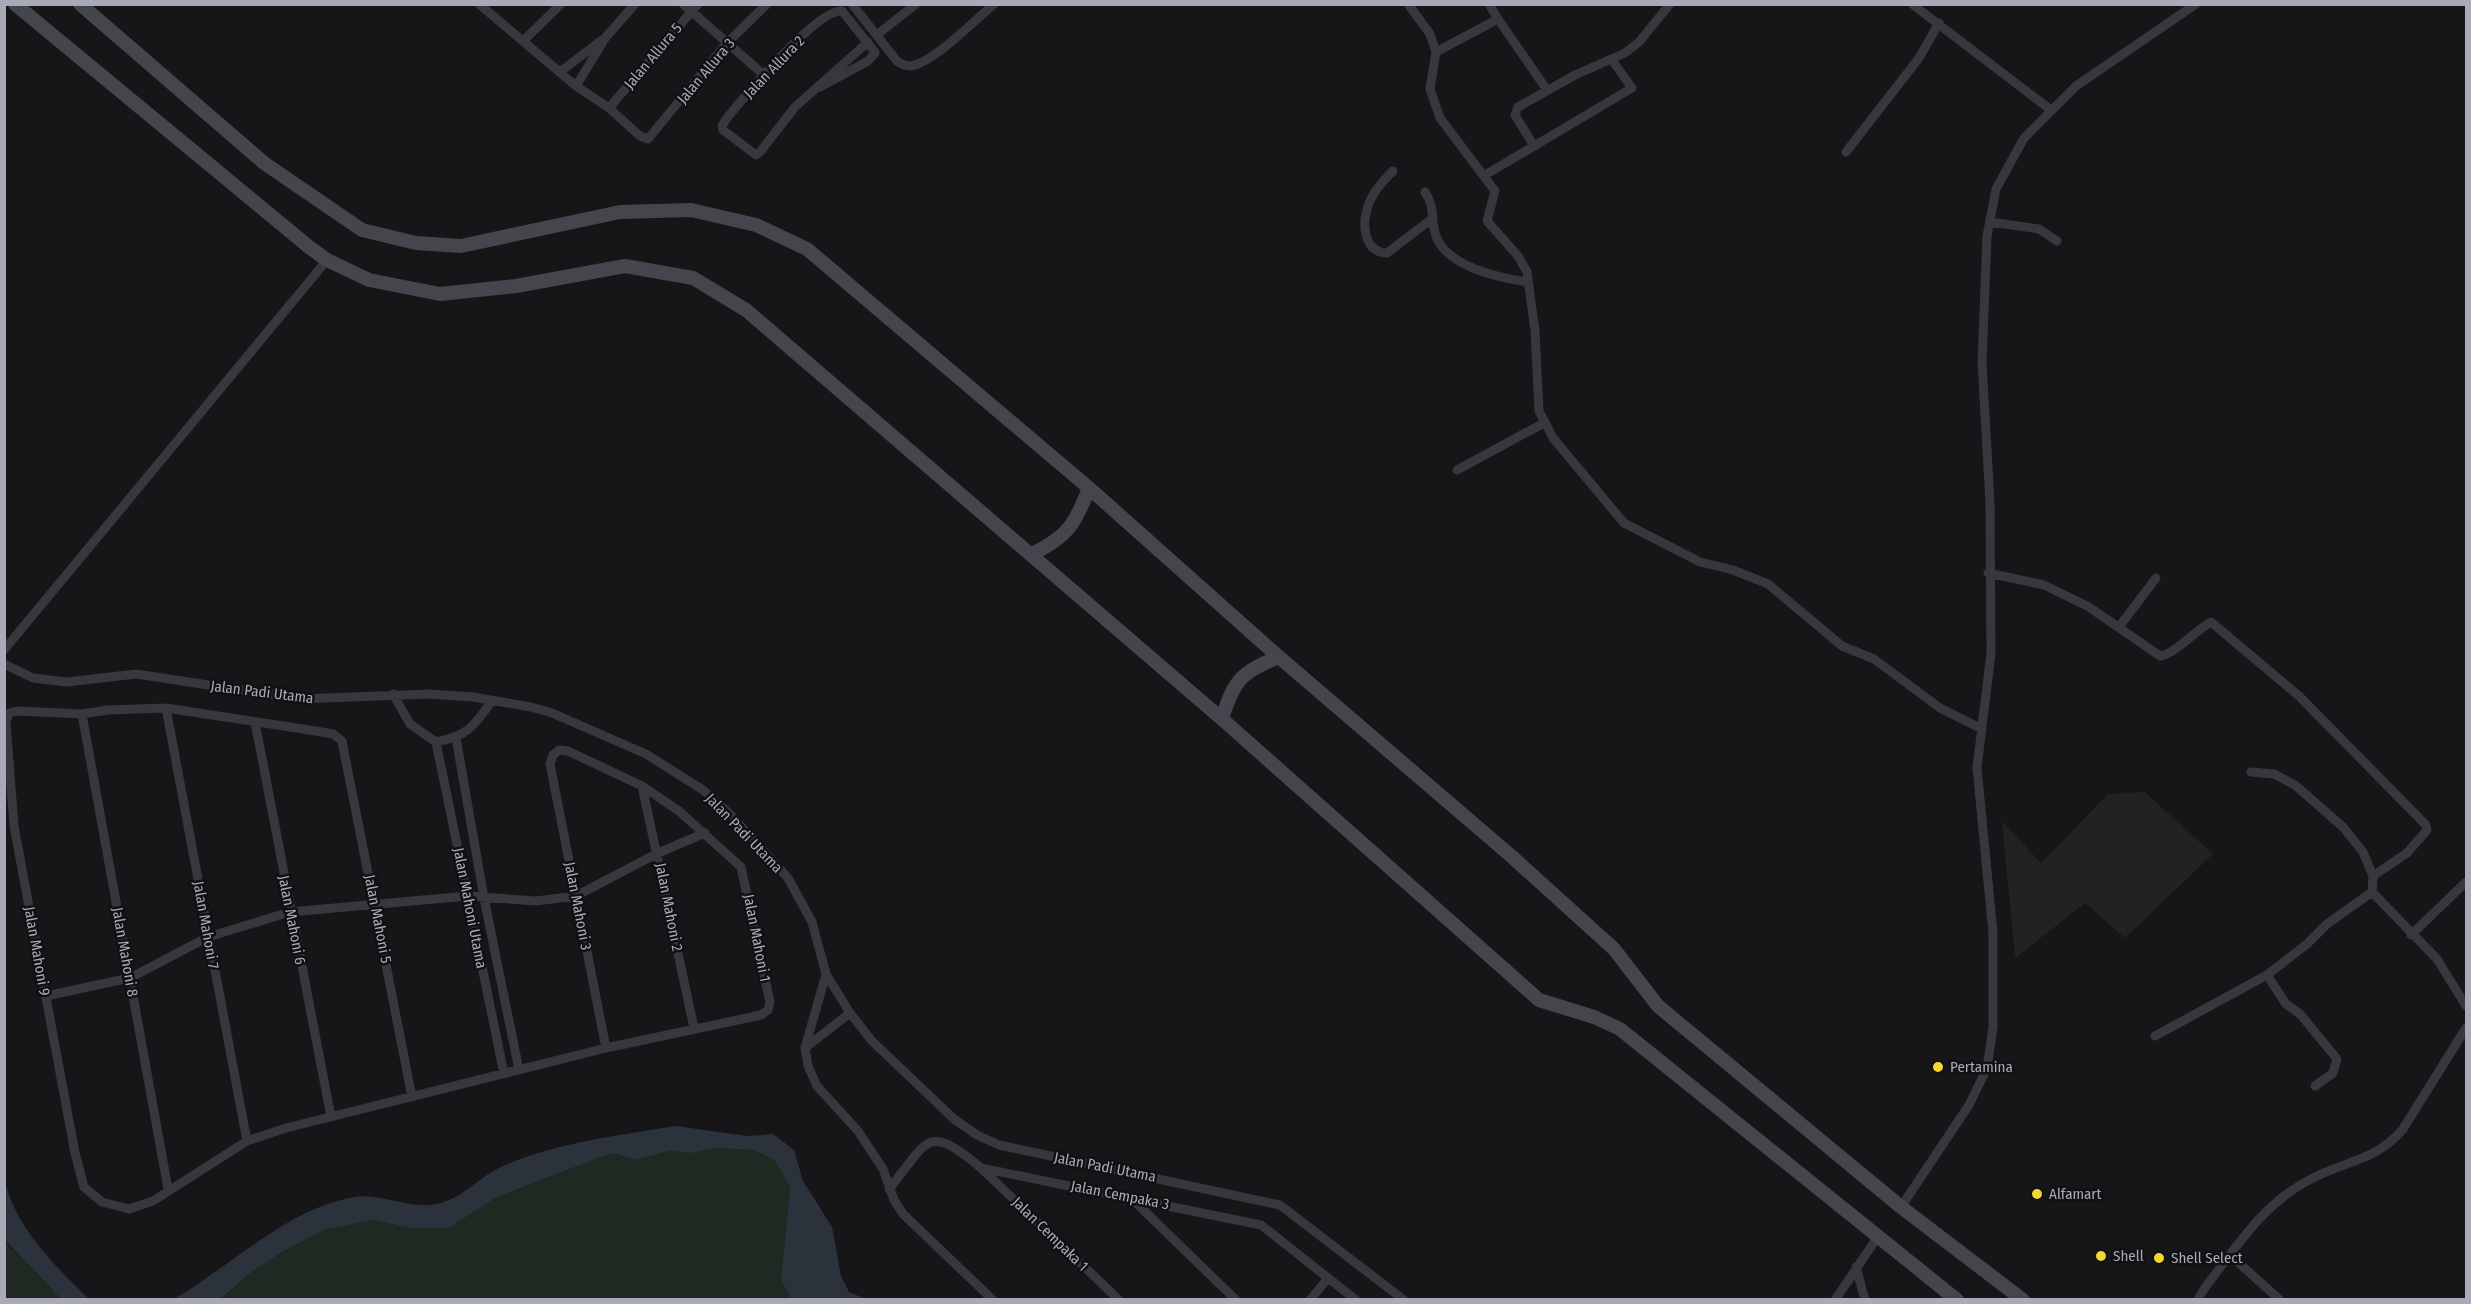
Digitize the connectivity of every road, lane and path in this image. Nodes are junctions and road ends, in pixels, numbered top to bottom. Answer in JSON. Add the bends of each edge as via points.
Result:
{"nodes":[{"id":1,"x":15,"y":4,"type":"edge"},
{"id":2,"x":80,"y":4,"type":"edge"},
{"id":3,"x":561,"y":4,"type":"edge"},
{"id":4,"x":635,"y":4,"type":"edge"},
{"id":5,"x":767,"y":4,"type":"edge"},
{"id":6,"x":852,"y":4,"type":"edge"},
{"id":7,"x":916,"y":4,"type":"edge"},
{"id":8,"x":994,"y":4,"type":"edge"},
{"id":9,"x":1408,"y":4,"type":"edge"},
{"id":10,"x":1489,"y":4,"type":"edge"},
{"id":11,"x":1670,"y":4,"type":"edge"},
{"id":12,"x":1912,"y":4,"type":"edge"},
{"id":13,"x":2196,"y":4,"type":"edge"},
{"id":14,"x":485,"y":6,"type":"edge"},
{"id":15,"x":691,"y":7,"type":"edge"},
{"id":16,"x":1498,"y":19,"type":"junction"},
{"id":17,"x":1939,"y":24,"type":"junction"},
{"id":18,"x":878,"y":33,"type":"junction"},
{"id":19,"x":606,"y":36,"type":"junction"},
{"id":20,"x":523,"y":40,"type":"junction"},
{"id":21,"x":868,"y":42,"type":"junction"},
{"id":22,"x":726,"y":44,"type":"junction"},
{"id":23,"x":1436,"y":52,"type":"junction"},
{"id":24,"x":1612,"y":60,"type":"junction"},
{"id":25,"x":560,"y":72,"type":"junction"},
{"id":26,"x":763,"y":74,"type":"junction"},
{"id":27,"x":576,"y":86,"type":"junction"},
{"id":28,"x":820,"y":87,"type":"junction"},
{"id":29,"x":1547,"y":90,"type":"junction"},
{"id":30,"x":609,"y":108,"type":"junction"},
{"id":31,"x":2051,"y":110,"type":"junction"},
{"id":32,"x":1534,"y":147,"type":"junction"},
{"id":33,"x":1846,"y":152,"type":"dead end"},
{"id":34,"x":1393,"y":171,"type":"dead end"},
{"id":35,"x":1485,"y":175,"type":"junction"},
{"id":36,"x":1425,"y":192,"type":"dead end"},
{"id":37,"x":1433,"y":218,"type":"junction"},
{"id":38,"x":1990,"y":222,"type":"junction"},
{"id":39,"x":2056,"y":241,"type":"dead end"},
{"id":40,"x":327,"y":260,"type":"junction"},
{"id":41,"x":1528,"y":282,"type":"junction"},
{"id":42,"x":1544,"y":423,"type":"junction"},
{"id":43,"x":1457,"y":470,"type":"dead end"},
{"id":44,"x":1089,"y":489,"type":"junction"},
{"id":45,"x":1032,"y":554,"type":"junction"},
{"id":46,"x":1988,"y":573,"type":"junction"},
{"id":47,"x":2156,"y":578,"type":"dead end"},
{"id":48,"x":2119,"y":627,"type":"junction"},
{"id":49,"x":4,"y":650,"type":"edge"},
{"id":50,"x":1279,"y":657,"type":"junction"},
{"id":51,"x":4,"y":664,"type":"edge"},
{"id":52,"x":393,"y":694,"type":"junction"},
{"id":53,"x":492,"y":701,"type":"junction"},
{"id":54,"x":166,"y":708,"type":"junction"},
{"id":55,"x":82,"y":714,"type":"junction"},
{"id":56,"x":1222,"y":719,"type":"junction"},
{"id":57,"x":255,"y":722,"type":"junction"},
{"id":58,"x":1982,"y":729,"type":"junction"},
{"id":59,"x":456,"y":738,"type":"junction"},
{"id":60,"x":436,"y":742,"type":"junction"},
{"id":61,"x":2251,"y":772,"type":"dead end"},
{"id":62,"x":642,"y":786,"type":"junction"},
{"id":63,"x":705,"y":833,"type":"junction"},
{"id":64,"x":658,"y":853,"type":"junction"},
{"id":65,"x":2373,"y":876,"type":"junction"},
{"id":66,"x":2466,"y":882,"type":"edge"},
{"id":67,"x":2372,"y":892,"type":"junction"},
{"id":68,"x":468,"y":896,"type":"junction"},
{"id":69,"x":576,"y":896,"type":"junction"},
{"id":70,"x":484,"y":898,"type":"junction"},
{"id":71,"x":375,"y":903,"type":"junction"},
{"id":72,"x":290,"y":912,"type":"junction"},
{"id":73,"x":2411,"y":935,"type":"junction"},
{"id":74,"x":208,"y":937,"type":"junction"},
{"id":75,"x":826,"y":974,"type":"junction"},
{"id":76,"x":2267,"y":975,"type":"junction"},
{"id":77,"x":130,"y":978,"type":"junction"},
{"id":78,"x":46,"y":996,"type":"junction"},
{"id":79,"x":2466,"y":1006,"type":"edge"},
{"id":80,"x":850,"y":1013,"type":"junction"},
{"id":81,"x":694,"y":1028,"type":"junction"},
{"id":82,"x":2466,"y":1028,"type":"edge"},
{"id":83,"x":2155,"y":1036,"type":"dead end"},
{"id":84,"x":606,"y":1048,"type":"junction"},
{"id":85,"x":805,"y":1048,"type":"junction"},
{"id":86,"x":519,"y":1070,"type":"junction"},
{"id":87,"x":504,"y":1074,"type":"junction"},
{"id":88,"x":2315,"y":1086,"type":"dead end"},
{"id":89,"x":412,"y":1097,"type":"junction"},
{"id":90,"x":331,"y":1117,"type":"junction"},
{"id":91,"x":247,"y":1141,"type":"junction"},
{"id":92,"x":981,"y":1168,"type":"junction"},
{"id":93,"x":889,"y":1189,"type":"junction"},
{"id":94,"x":168,"y":1190,"type":"junction"},
{"id":95,"x":1130,"y":1197,"type":"junction"},
{"id":96,"x":1901,"y":1207,"type":"junction"},
{"id":97,"x":1879,"y":1235,"type":"junction"},
{"id":98,"x":2230,"y":1255,"type":"junction"},
{"id":99,"x":1856,"y":1267,"type":"junction"},
{"id":100,"x":1328,"y":1278,"type":"junction"},
{"id":101,"x":1994,"y":1279,"type":"junction"},
{"id":102,"x":2197,"y":1298,"type":"edge"},
{"id":103,"x":993,"y":1299,"type":"edge"},
{"id":104,"x":1119,"y":1299,"type":"edge"},
{"id":105,"x":1236,"y":1299,"type":"edge"},
{"id":106,"x":1310,"y":1299,"type":"edge"},
{"id":107,"x":1356,"y":1299,"type":"edge"},
{"id":108,"x":1404,"y":1299,"type":"edge"},
{"id":109,"x":1835,"y":1299,"type":"edge"},
{"id":110,"x":1865,"y":1299,"type":"edge"},
{"id":111,"x":1957,"y":1299,"type":"edge"},
{"id":112,"x":2009,"y":1299,"type":"edge"},
{"id":113,"x":2023,"y":1299,"type":"edge"},
{"id":114,"x":2280,"y":1299,"type":"edge"}],
"edges":[{"from":1,"to":40,"type":"street"},
{"from":2,"to":44,"type":"street","via":[[264,162],[362,230],[416,243],[461,246],[620,212],[691,210],[756,225],[807,249]]},
{"from":3,"to":20,"type":"street"},
{"from":4,"to":19,"type":"street"},
{"from":5,"to":22,"type":"street","name":"Jalan Allura 3"},
{"from":6,"to":18,"type":"street"},
{"from":7,"to":18,"type":"street"},
{"from":8,"to":18,"type":"street","via":[[929,57],[912,66],[897,61]]},
{"from":9,"to":23,"type":"street","via":[[1430,34]]},
{"from":10,"to":16,"type":"street"},
{"from":11,"to":24,"type":"street","via":[[1639,42]]},
{"from":12,"to":17,"type":"street"},
{"from":13,"to":31,"type":"street","via":[[2109,61]]},
{"from":14,"to":20,"type":"street"},
{"from":15,"to":22,"type":"street"},
{"from":15,"to":30,"type":"street","name":"Jalan Allura 5"},
{"from":16,"to":23,"type":"street"},
{"from":16,"to":29,"type":"street"},
{"from":17,"to":31,"type":"street"},
{"from":17,"to":33,"type":"street","via":[[1919,58]]},
{"from":19,"to":25,"type":"street"},
{"from":19,"to":27,"type":"street"},
{"from":20,"to":25,"type":"street"},
{"from":21,"to":26,"type":"street","name":"Jalan Allura 2","via":[[842,11],[830,12]]},
{"from":21,"to":28,"type":"street"},
{"from":21,"to":28,"type":"street","via":[[874,57]]},
{"from":22,"to":26,"type":"street"},
{"from":22,"to":30,"type":"street","name":"Jalan Allura 3","via":[[648,139]]},
{"from":23,"to":35,"type":"street","via":[[1430,89],[1434,104],[1450,132]]},
{"from":24,"to":29,"type":"street"},
{"from":24,"to":32,"type":"street","via":[[1632,88]]},
{"from":25,"to":27,"type":"street"},
{"from":26,"to":28,"type":"street","name":"Jalan Allura 2","via":[[722,126],[727,135],[756,155],[795,107]]},
{"from":27,"to":30,"type":"street"},
{"from":29,"to":32,"type":"street","via":[[1515,111]]},
{"from":31,"to":38,"type":"street","via":[[2024,138],[2010,160],[1996,189]]},
{"from":32,"to":35,"type":"street"},
{"from":34,"to":37,"type":"street","via":[[1370,199],[1364,228],[1368,242],[1380,253],[1387,253]]},
{"from":35,"to":41,"type":"street","via":[[1496,191],[1487,220],[1523,263]]},
{"from":36,"to":37,"type":"street","via":[[1434,206]]},
{"from":37,"to":41,"type":"street","via":[[1440,244],[1455,258],[1499,278]]},
{"from":38,"to":39,"type":"street","via":[[2039,229]]},
{"from":38,"to":46,"type":"street","via":[[1982,363],[1990,502]]},
{"from":40,"to":45,"type":"street","via":[[369,280],[440,294],[516,286],[626,266],[693,278],[746,310]]},
{"from":40,"to":49,"type":"street"},
{"from":41,"to":42,"type":"street","via":[[1535,330],[1536,393]]},
{"from":42,"to":43,"type":"street"},
{"from":42,"to":58,"type":"street","via":[[1572,463],[1624,523],[1700,562],[1768,584],[1842,646],[1874,660],[1940,708]]},
{"from":44,"to":45,"type":"street","via":[[1076,522],[1057,542]]},
{"from":44,"to":50,"type":"street"},
{"from":45,"to":56,"type":"street"},
{"from":46,"to":48,"type":"street","via":[[2044,585]]},
{"from":46,"to":58,"type":"street","via":[[1991,653]]},
{"from":47,"to":48,"type":"street"},
{"from":48,"to":65,"type":"street","via":[[2160,656],[2211,622],[2299,696],[2425,824],[2427,830],[2421,840]]},
{"from":50,"to":56,"type":"street","via":[[1252,668],[1240,678],[1230,692]]},
{"from":50,"to":96,"type":"street","via":[[1606,942],[1658,1006]]},
{"from":51,"to":52,"type":"street","name":"Jalan Padi Utama","via":[[33,678],[67,682],[136,674],[300,699]]},
{"from":52,"to":53,"type":"street","name":"Jalan Padi Utama","via":[[451,694]]},
{"from":52,"to":60,"type":"street","via":[[410,724]]},
{"from":53,"to":59,"type":"street","via":[[473,727]]},
{"from":53,"to":75,"type":"street","name":"Jalan Padi Utama","via":[[531,707],[614,739],[676,771],[703,790],[788,878],[812,922]]},
{"from":54,"to":55,"type":"street"},
{"from":54,"to":57,"type":"street"},
{"from":54,"to":74,"type":"street","name":"Jalan Mahoni 7"},
{"from":55,"to":77,"type":"street","name":"Jalan Mahoni 8"},
{"from":55,"to":78,"type":"street","name":"Jalan Mahoni 9","via":[[17,711],[9,713],[6,722],[14,826]]},
{"from":56,"to":97,"type":"street","via":[[1539,1000],[1620,1029]]},
{"from":57,"to":71,"type":"street","name":"Jalan Mahoni 5","via":[[333,734],[342,741]]},
{"from":57,"to":72,"type":"street","name":"Jalan Mahoni 6"},
{"from":58,"to":96,"type":"street","via":[[1977,768],[1994,958],[1989,1057],[1969,1105]]},
{"from":59,"to":60,"type":"street"},
{"from":59,"to":70,"type":"street","name":"Jalan Mahoni Utama"},
{"from":60,"to":68,"type":"street","name":"Jalan Mahoni Utama"},
{"from":61,"to":65,"type":"street","via":[[2274,774],[2302,791],[2343,827],[2363,852]]},
{"from":62,"to":63,"type":"street"},
{"from":62,"to":64,"type":"street","name":"Jalan Mahoni 2"},
{"from":62,"to":69,"type":"street","name":"Jalan Mahoni 3","via":[[568,752],[559,750],[552,755],[550,764]]},
{"from":63,"to":64,"type":"street"},
{"from":63,"to":81,"type":"street","name":"Jalan Mahoni 1","via":[[741,867],[770,1002],[768,1010],[760,1015]]},
{"from":64,"to":69,"type":"street"},
{"from":64,"to":81,"type":"street","name":"Jalan Mahoni 2"},
{"from":65,"to":67,"type":"street"},
{"from":66,"to":73,"type":"street"},
{"from":67,"to":73,"type":"street"},
{"from":67,"to":76,"type":"street"},
{"from":68,"to":70,"type":"street"},
{"from":68,"to":71,"type":"street"},
{"from":68,"to":87,"type":"street","name":"Jalan Mahoni Utama"},
{"from":69,"to":70,"type":"street","via":[[536,901]]},
{"from":69,"to":84,"type":"street","name":"Jalan Mahoni 3"},
{"from":70,"to":86,"type":"street","name":"Jalan Mahoni Utama"},
{"from":71,"to":72,"type":"street"},
{"from":71,"to":89,"type":"street","name":"Jalan Mahoni 5"},
{"from":72,"to":74,"type":"street"},
{"from":72,"to":90,"type":"street","name":"Jalan Mahoni 6"},
{"from":73,"to":79,"type":"street","via":[[2437,959]]},
{"from":74,"to":77,"type":"street"},
{"from":74,"to":91,"type":"street","name":"Jalan Mahoni 7"},
{"from":75,"to":80,"type":"street","name":"Jalan Padi Utama"},
{"from":75,"to":85,"type":"street"},
{"from":76,"to":83,"type":"street"},
{"from":76,"to":88,"type":"street","via":[[2286,1004],[2300,1014],[2337,1059],[2333,1073]]},
{"from":77,"to":78,"type":"street"},
{"from":77,"to":94,"type":"street","name":"Jalan Mahoni 8"},
{"from":78,"to":94,"type":"street","name":"Jalan Mahoni 9","via":[[84,1187],[102,1202],[129,1209],[153,1201]]},
{"from":80,"to":85,"type":"street"},
{"from":80,"to":108,"type":"street","name":"Jalan Padi Utama","via":[[872,1041],[933,1100],[977,1135],[999,1145],[1280,1205]]},
{"from":81,"to":84,"type":"street"},
{"from":82,"to":98,"type":"street","via":[[2391,1143],[2369,1157],[2295,1188],[2252,1226]]},
{"from":84,"to":86,"type":"street"},
{"from":85,"to":93,"type":"street","via":[[817,1086],[858,1131],[883,1168]]},
{"from":86,"to":87,"type":"street"},
{"from":87,"to":89,"type":"street"},
{"from":89,"to":90,"type":"street"},
{"from":90,"to":91,"type":"street"},
{"from":91,"to":94,"type":"street"},
{"from":92,"to":93,"type":"street","name":"Jalan Cempaka 3","via":[[952,1145],[935,1140],[926,1144]]},
{"from":92,"to":95,"type":"street","name":"Jalan Cempaka 3"},
{"from":92,"to":104,"type":"street","name":"Jalan Cempaka 1"},
{"from":93,"to":103,"type":"street","via":[[912,1223]]},
{"from":95,"to":100,"type":"street","name":"Jalan Cempaka 3","via":[[1261,1225]]},
{"from":95,"to":105,"type":"street"},
{"from":96,"to":101,"type":"street"},
{"from":97,"to":99,"type":"street"},
{"from":97,"to":111,"type":"street"},
{"from":98,"to":102,"type":"street"},
{"from":98,"to":114,"type":"street"},
{"from":99,"to":109,"type":"street"},
{"from":99,"to":110,"type":"street"},
{"from":100,"to":106,"type":"street"},
{"from":100,"to":107,"type":"street","name":"Jalan Cempaka 3"},
{"from":101,"to":112,"type":"street"},
{"from":101,"to":113,"type":"street"}]}
